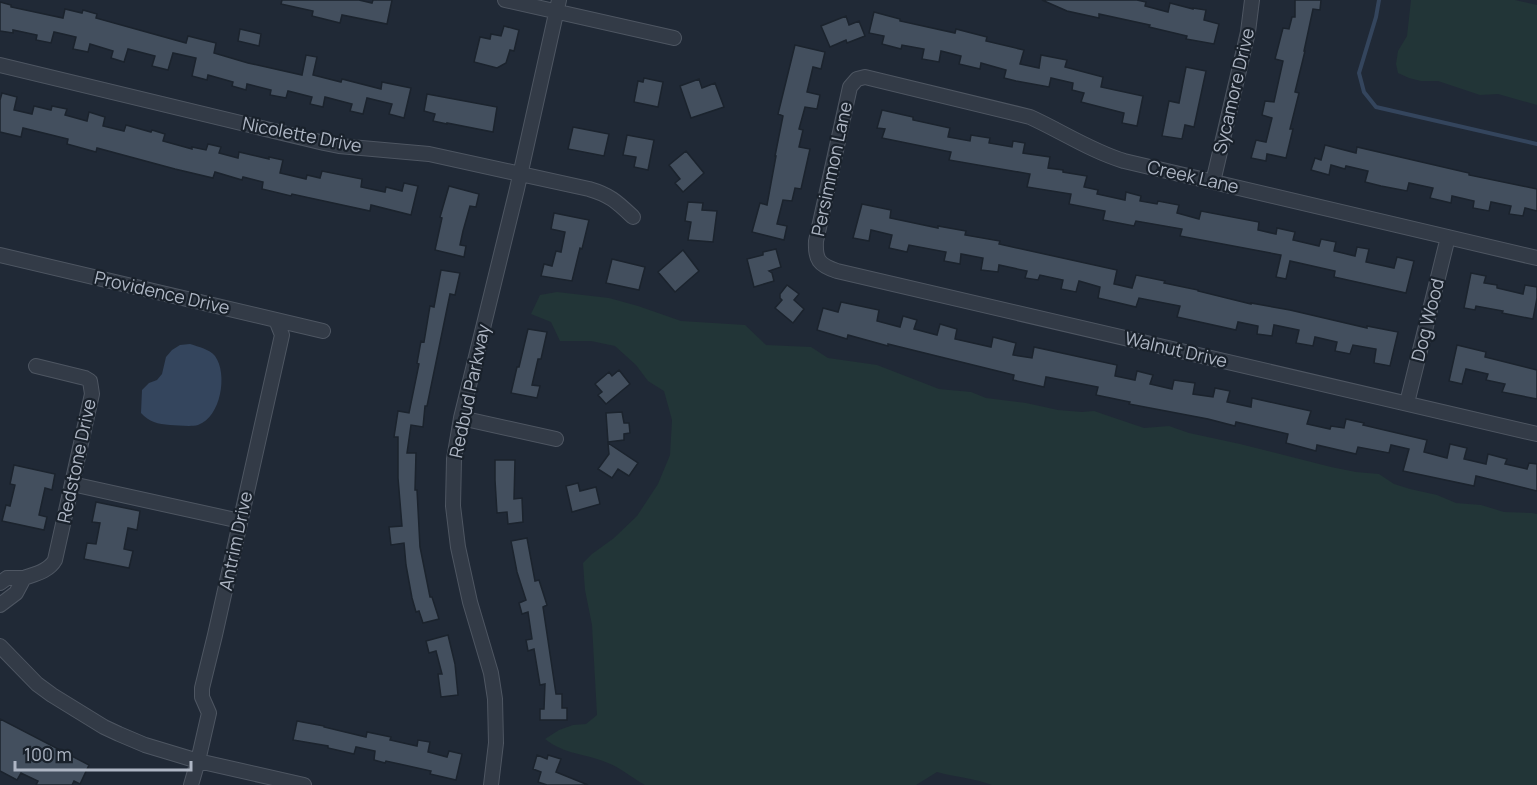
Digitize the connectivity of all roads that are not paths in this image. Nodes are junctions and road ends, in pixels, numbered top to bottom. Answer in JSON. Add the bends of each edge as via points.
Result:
{"nodes":[{"id":1,"x":505,"y":0,"type":"edge"},
{"id":2,"x":1252,"y":0,"type":"edge"},
{"id":3,"x":558,"y":6,"type":"edge"},
{"id":4,"x":674,"y":38,"type":"dead end"},
{"id":5,"x":0,"y":65,"type":"edge"},
{"id":6,"x":857,"y":79,"type":"joint"},
{"id":7,"x":520,"y":175,"type":"junction"},
{"id":8,"x":1213,"y":182,"type":"junction"},
{"id":9,"x":633,"y":217,"type":"dead end"},
{"id":10,"x":1448,"y":237,"type":"junction"},
{"id":11,"x":0,"y":255,"type":"edge"},
{"id":12,"x":1537,"y":258,"type":"edge"},
{"id":13,"x":818,"y":261,"type":"joint"},
{"id":14,"x":276,"y":320,"type":"junction"},
{"id":15,"x":323,"y":331,"type":"dead end"},
{"id":16,"x":36,"y":366,"type":"dead end"},
{"id":17,"x":1407,"y":403,"type":"junction"},
{"id":18,"x":461,"y":418,"type":"junction"},
{"id":19,"x":1537,"y":434,"type":"edge"},
{"id":20,"x":556,"y":439,"type":"dead end"},
{"id":21,"x":72,"y":484,"type":"junction"},
{"id":22,"x":240,"y":521,"type":"junction"},
{"id":23,"x":24,"y":578,"type":"junction"},
{"id":24,"x":0,"y":583,"type":"edge"},
{"id":25,"x":0,"y":605,"type":"edge"},
{"id":26,"x":0,"y":646,"type":"edge"},
{"id":27,"x":198,"y":761,"type":"junction"},
{"id":28,"x":191,"y":785,"type":"edge"},
{"id":29,"x":304,"y":785,"type":"edge"},
{"id":30,"x":491,"y":785,"type":"edge"}],
"edges":[{"from":1,"to":3,"type":"street"},
{"from":2,"to":8,"type":"street","name":"Sycamore Drive"},
{"from":3,"to":4,"type":"street"},
{"from":3,"to":7,"type":"street","name":"Redbud Parkway"},
{"from":5,"to":7,"type":"street","name":"Nicolette Drive","via":[[324,143],[429,154]]},
{"from":6,"to":8,"type":"street","name":"Creek Lane","via":[[865,77],[1030,117],[1112,158]]},
{"from":6,"to":13,"type":"street","name":"Persimmon Lane","via":[[850,87],[816,241]]},
{"from":7,"to":9,"type":"street","name":"Nicolette Drive","via":[[604,194]]},
{"from":7,"to":18,"type":"street","name":"Redbud Parkway"},
{"from":8,"to":10,"type":"street","name":"Creek Lane"},
{"from":10,"to":12,"type":"street","name":"Creek Lane"},
{"from":10,"to":17,"type":"street","name":"Dog Wood"},
{"from":11,"to":14,"type":"street","name":"Providence Drive"},
{"from":13,"to":17,"type":"street","name":"Walnut Drive","via":[[837,271]]},
{"from":14,"to":15,"type":"street","name":"Providence Drive"},
{"from":14,"to":22,"type":"street","name":"Antrim Drive","via":[[282,335]]},
{"from":16,"to":21,"type":"street","name":"Redstone Drive","via":[[85,378],[92,387]]},
{"from":17,"to":19,"type":"street","name":"Walnut Drive"},
{"from":18,"to":20,"type":"street"},
{"from":18,"to":30,"type":"street","name":"Redbud Parkway","via":[[454,459],[453,506],[458,547],[495,699],[496,743]]},
{"from":21,"to":22,"type":"street"},
{"from":21,"to":23,"type":"street","name":"Redstone Drive","via":[[55,561]]},
{"from":22,"to":27,"type":"street","name":"Antrim Drive","via":[[202,688],[208,713]]},
{"from":23,"to":24,"type":"street","name":"Redstone Drive","via":[[7,578]]},
{"from":23,"to":25,"type":"street","name":"Redstone Drive","via":[[16,593]]},
{"from":26,"to":27,"type":"street","via":[[37,684],[104,727]]},
{"from":27,"to":28,"type":"street","name":"Antrim Drive"},
{"from":27,"to":29,"type":"street"}]}
